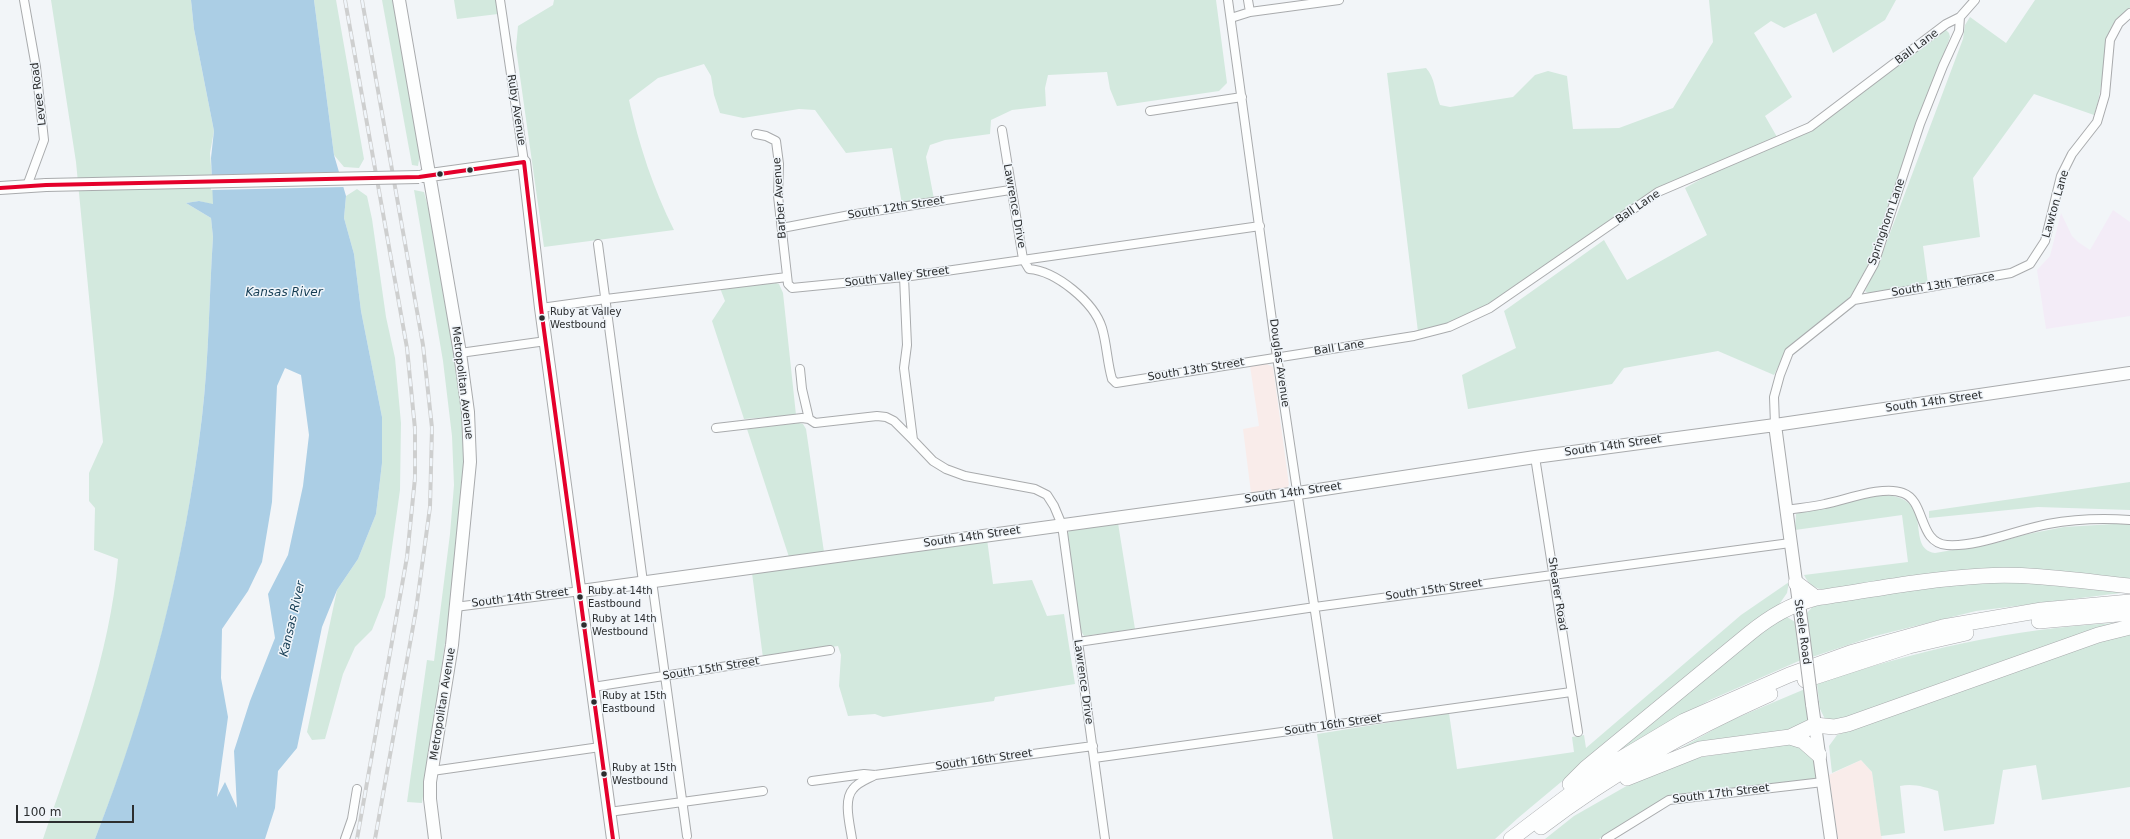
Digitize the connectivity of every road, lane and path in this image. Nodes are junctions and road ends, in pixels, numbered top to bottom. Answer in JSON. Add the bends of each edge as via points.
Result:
{"nodes":[{"id":1,"x":24,"y":0,"type":"edge"},
{"id":2,"x":400,"y":0,"type":"edge"},
{"id":3,"x":500,"y":0,"type":"edge"},
{"id":4,"x":1228,"y":0,"type":"edge"},
{"id":5,"x":1248,"y":0,"type":"edge"},
{"id":6,"x":1339,"y":0,"type":"edge"},
{"id":7,"x":1975,"y":0,"type":"edge"},
{"id":8,"x":1250,"y":12,"type":"junction"},
{"id":9,"x":2130,"y":13,"type":"edge"},
{"id":10,"x":1960,"y":17,"type":"junction"},
{"id":11,"x":1231,"y":18,"type":"junction"},
{"id":12,"x":1242,"y":97,"type":"junction"},
{"id":13,"x":1150,"y":111,"type":"dead end"},
{"id":14,"x":1002,"y":130,"type":"dead end"},
{"id":15,"x":756,"y":134,"type":"dead end"},
{"id":16,"x":524,"y":162,"type":"junction"},
{"id":17,"x":425,"y":176,"type":"junction"},
{"id":18,"x":27,"y":186,"type":"junction"},
{"id":19,"x":0,"y":188,"type":"edge"},
{"id":20,"x":1010,"y":190,"type":"junction"},
{"id":21,"x":1260,"y":226,"type":"junction"},
{"id":22,"x":782,"y":228,"type":"junction"},
{"id":23,"x":598,"y":244,"type":"dead end"},
{"id":24,"x":1023,"y":259,"type":"junction"},
{"id":25,"x":2030,"y":264,"type":"joint"},
{"id":26,"x":787,"y":277,"type":"junction"},
{"id":27,"x":904,"y":277,"type":"junction"},
{"id":28,"x":606,"y":299,"type":"junction"},
{"id":29,"x":1854,"y":300,"type":"junction"},
{"id":30,"x":541,"y":308,"type":"junction"},
{"id":31,"x":546,"y":341,"type":"junction"},
{"id":32,"x":460,"y":353,"type":"junction"},
{"id":33,"x":1277,"y":358,"type":"junction"},
{"id":34,"x":800,"y":369,"type":"dead end"},
{"id":35,"x":2130,"y":373,"type":"edge"},
{"id":36,"x":1116,"y":383,"type":"joint"},
{"id":37,"x":809,"y":419,"type":"junction"},
{"id":38,"x":1775,"y":425,"type":"junction"},
{"id":39,"x":716,"y":428,"type":"dead end"},
{"id":40,"x":913,"y":440,"type":"junction"},
{"id":41,"x":1535,"y":457,"type":"junction"},
{"id":42,"x":1298,"y":493,"type":"junction"},
{"id":43,"x":1786,"y":510,"type":"junction"},
{"id":44,"x":2130,"y":520,"type":"edge"},
{"id":45,"x":1062,"y":525,"type":"junction"},
{"id":46,"x":1790,"y":543,"type":"junction"},
{"id":47,"x":1554,"y":574,"type":"junction"},
{"id":48,"x":648,"y":582,"type":"junction"},
{"id":49,"x":1796,"y":583,"type":"junction"},
{"id":50,"x":2130,"y":586,"type":"edge"},
{"id":51,"x":581,"y":591,"type":"junction"},
{"id":52,"x":1816,"y":598,"type":"junction"},
{"id":53,"x":2130,"y":602,"type":"edge"},
{"id":54,"x":1798,"y":603,"type":"junction"},
{"id":55,"x":455,"y":607,"type":"junction"},
{"id":56,"x":1315,"y":607,"type":"junction"},
{"id":57,"x":2130,"y":613,"type":"edge"},
{"id":58,"x":2130,"y":627,"type":"edge"},
{"id":59,"x":1078,"y":642,"type":"junction"},
{"id":60,"x":830,"y":650,"type":"dead end"},
{"id":61,"x":666,"y":676,"type":"junction"},
{"id":62,"x":592,"y":687,"type":"junction"},
{"id":63,"x":1571,"y":692,"type":"junction"},
{"id":64,"x":1332,"y":725,"type":"junction"},
{"id":65,"x":1815,"y":725,"type":"junction"},
{"id":66,"x":1578,"y":732,"type":"dead end"},
{"id":67,"x":1790,"y":737,"type":"junction"},
{"id":68,"x":1093,"y":746,"type":"junction"},
{"id":69,"x":600,"y":747,"type":"junction"},
{"id":70,"x":1820,"y":755,"type":"junction"},
{"id":71,"x":1094,"y":758,"type":"junction"},
{"id":72,"x":432,"y":771,"type":"junction"},
{"id":73,"x":875,"y":775,"type":"junction"},
{"id":74,"x":812,"y":781,"type":"dead end"},
{"id":75,"x":1823,"y":782,"type":"junction"},
{"id":76,"x":357,"y":788,"type":"dead end"},
{"id":77,"x":763,"y":791,"type":"dead end"},
{"id":78,"x":1591,"y":793,"type":"junction"},
{"id":79,"x":682,"y":802,"type":"junction"},
{"id":80,"x":609,"y":812,"type":"junction"},
{"id":81,"x":1540,"y":816,"type":"junction"},
{"id":82,"x":687,"y":836,"type":"dead end"},
{"id":83,"x":345,"y":839,"type":"edge"},
{"id":84,"x":435,"y":839,"type":"edge"},
{"id":85,"x":613,"y":839,"type":"edge"},
{"id":86,"x":852,"y":839,"type":"edge"},
{"id":87,"x":1105,"y":839,"type":"edge"},
{"id":88,"x":1511,"y":839,"type":"edge"},
{"id":89,"x":1526,"y":839,"type":"edge"},
{"id":90,"x":1606,"y":839,"type":"edge"},
{"id":91,"x":1831,"y":839,"type":"edge"}],
"edges":[{"from":1,"to":18,"type":"street","name":"Levee Road","via":[[36,67],[44,140]]},
{"from":2,"to":17,"type":"street","name":"Metropolitan Avenue"},
{"from":3,"to":16,"type":"street","name":"Ruby Avenue"},
{"from":4,"to":11,"type":"street","name":"Douglas Avenue"},
{"from":5,"to":8,"type":"street"},
{"from":6,"to":8,"type":"street"},
{"from":7,"to":10,"type":"street","name":"Ball Lane"},
{"from":8,"to":11,"type":"street"},
{"from":9,"to":25,"type":"street","name":"Lawton Lane","via":[[2119,24],[2110,40],[2105,95],[2097,122],[2072,154],[2061,176],[2045,242]]},
{"from":10,"to":29,"type":"street","name":"Springhorn Lane","via":[[1959,31],[1920,124],[1874,264]]},
{"from":10,"to":33,"type":"street","name":"Ball Lane","via":[[1946,24],[1810,127],[1658,192],[1490,308],[1449,327],[1414,336]]},
{"from":11,"to":12,"type":"street","name":"Douglas Avenue"},
{"from":12,"to":13,"type":"street"},
{"from":12,"to":21,"type":"street","name":"Douglas Avenue"},
{"from":14,"to":20,"type":"street","name":"Lawrence Drive"},
{"from":15,"to":22,"type":"street","name":"Barber Avenue","via":[[776,141]]},
{"from":16,"to":17,"type":"street"},
{"from":16,"to":30,"type":"street","name":"Ruby Avenue"},
{"from":17,"to":18,"type":"street","bridge":true},
{"from":17,"to":32,"type":"street","name":"Metropolitan Avenue"},
{"from":18,"to":19,"type":"street"},
{"from":20,"to":22,"type":"street","name":"South 12th Street"},
{"from":20,"to":24,"type":"street","name":"Lawrence Drive"},
{"from":21,"to":24,"type":"street","name":"South Valley Street"},
{"from":21,"to":33,"type":"street","name":"Douglas Avenue"},
{"from":22,"to":26,"type":"street","name":"Barber Avenue"},
{"from":23,"to":28,"type":"street"},
{"from":24,"to":27,"type":"street","name":"South Valley Street"},
{"from":24,"to":36,"type":"street","name":"Lawrence Drive","via":[[1029,269],[1041,270],[1066,284],[1094,312],[1102,327],[1112,379]]},
{"from":25,"to":29,"type":"street","name":"South 13th Terrace","via":[[2011,273]]},
{"from":26,"to":27,"type":"street","name":"South Valley Street","via":[[788,284],[794,288]]},
{"from":26,"to":28,"type":"street"},
{"from":27,"to":40,"type":"street","via":[[907,345],[904,368]]},
{"from":28,"to":30,"type":"street"},
{"from":28,"to":48,"type":"street"},
{"from":29,"to":38,"type":"street","name":"Springhorn Lane","via":[[1789,352],[1774,397]]},
{"from":30,"to":31,"type":"street","name":"Ruby Avenue"},
{"from":31,"to":32,"type":"street"},
{"from":31,"to":51,"type":"street","name":"Ruby Avenue"},
{"from":32,"to":55,"type":"street","name":"Metropolitan Avenue","via":[[468,412],[470,462]]},
{"from":33,"to":36,"type":"street","name":"South 13th Street"},
{"from":33,"to":42,"type":"street","name":"Douglas Avenue"},
{"from":34,"to":37,"type":"street"},
{"from":35,"to":38,"type":"street","name":"South 14th Street"},
{"from":37,"to":39,"type":"street"},
{"from":37,"to":40,"type":"street","via":[[814,423],[886,417],[894,421]]},
{"from":38,"to":41,"type":"street","name":"South 14th Street"},
{"from":38,"to":43,"type":"street","name":"Steele Road"},
{"from":40,"to":45,"type":"street","name":"Lawrence Drive","via":[[933,461],[946,469],[965,476],[1035,489],[1046,495]]},
{"from":41,"to":42,"type":"street","name":"South 14th Street"},
{"from":41,"to":47,"type":"street","name":"Shearer Road"},
{"from":42,"to":45,"type":"street","name":"South 14th Street"},
{"from":42,"to":56,"type":"street","name":"Douglas Avenue"},
{"from":43,"to":44,"type":"street","via":[[1888,490],[1902,492],[1913,498],[1930,537],[1946,545],[1966,544],[2049,524],[2106,519]]},
{"from":43,"to":46,"type":"street","name":"Steele Road"},
{"from":45,"to":48,"type":"street","name":"South 14th Street"},
{"from":45,"to":59,"type":"street","name":"Lawrence Drive"},
{"from":46,"to":47,"type":"street","name":"South 15th Street"},
{"from":46,"to":49,"type":"street","name":"Steele Road"},
{"from":47,"to":56,"type":"street","name":"South 15th Street"},
{"from":47,"to":63,"type":"street","name":"Shearer Road"},
{"from":48,"to":51,"type":"street","name":"South 14th Street"},
{"from":48,"to":61,"type":"street"},
{"from":49,"to":52,"type":"highway"},
{"from":49,"to":54,"type":"street","name":"Steele Road"},
{"from":50,"to":52,"type":"highway","via":[[2032,576],[1982,576],[1931,580]]},
{"from":51,"to":55,"type":"street","name":"South 14th Street"},
{"from":51,"to":62,"type":"street","name":"Ruby Avenue"},
{"from":52,"to":54,"type":"highway"},
{"from":53,"to":81,"type":"highway","via":[[2005,615],[1908,636],[1843,655],[1789,675],[1684,721],[1602,770]]},
{"from":54,"to":65,"type":"street","name":"Steele Road","bridge":true},
{"from":54,"to":81,"type":"highway","via":[[1772,616],[1689,682],[1586,768]]},
{"from":55,"to":72,"type":"street","name":"Metropolitan Avenue","via":[[447,683]]},
{"from":56,"to":59,"type":"street","name":"South 15th Street"},
{"from":56,"to":64,"type":"street","name":"Douglas Avenue"},
{"from":57,"to":78,"type":"highway","via":[[1995,627],[1909,646],[1818,675],[1752,702],[1678,739]]},
{"from":58,"to":65,"type":"highway","via":[[2098,635],[1848,724],[1834,727]]},
{"from":59,"to":68,"type":"street","name":"Lawrence Drive"},
{"from":60,"to":61,"type":"street","name":"South 15th Street"},
{"from":61,"to":62,"type":"street","name":"South 15th Street"},
{"from":61,"to":79,"type":"street"},
{"from":62,"to":69,"type":"street","name":"Ruby Avenue"},
{"from":63,"to":64,"type":"street","name":"South 16th Street"},
{"from":63,"to":66,"type":"street","name":"Shearer Road"},
{"from":64,"to":71,"type":"street","name":"South 16th Street"},
{"from":65,"to":67,"type":"highway"},
{"from":65,"to":70,"type":"street","name":"Steele Road"},
{"from":67,"to":70,"type":"highway","via":[[1803,741]]},
{"from":67,"to":78,"type":"highway","via":[[1700,749],[1640,771]]},
{"from":68,"to":71,"type":"street","name":"Lawrence Drive"},
{"from":68,"to":73,"type":"street","name":"South 16th Street"},
{"from":69,"to":72,"type":"street"},
{"from":69,"to":80,"type":"street","name":"Ruby Avenue"},
{"from":70,"to":75,"type":"street","name":"Steele Road"},
{"from":71,"to":87,"type":"street","name":"Lawrence Drive"},
{"from":72,"to":84,"type":"street","name":"Metropolitan Avenue","via":[[430,799]]},
{"from":73,"to":74,"type":"street","via":[[864,774]]},
{"from":73,"to":86,"type":"street","via":[[852,789],[849,796]]},
{"from":75,"to":90,"type":"street","name":"South 17th Street","via":[[1669,800]]},
{"from":75,"to":91,"type":"street","name":"Steele Road"},
{"from":76,"to":83,"type":"street","via":[[352,819]]},
{"from":77,"to":79,"type":"street"},
{"from":78,"to":89,"type":"highway"},
{"from":79,"to":80,"type":"street"},
{"from":79,"to":82,"type":"street"},
{"from":80,"to":85,"type":"street","name":"Ruby Avenue"},
{"from":81,"to":88,"type":"highway"}]}
